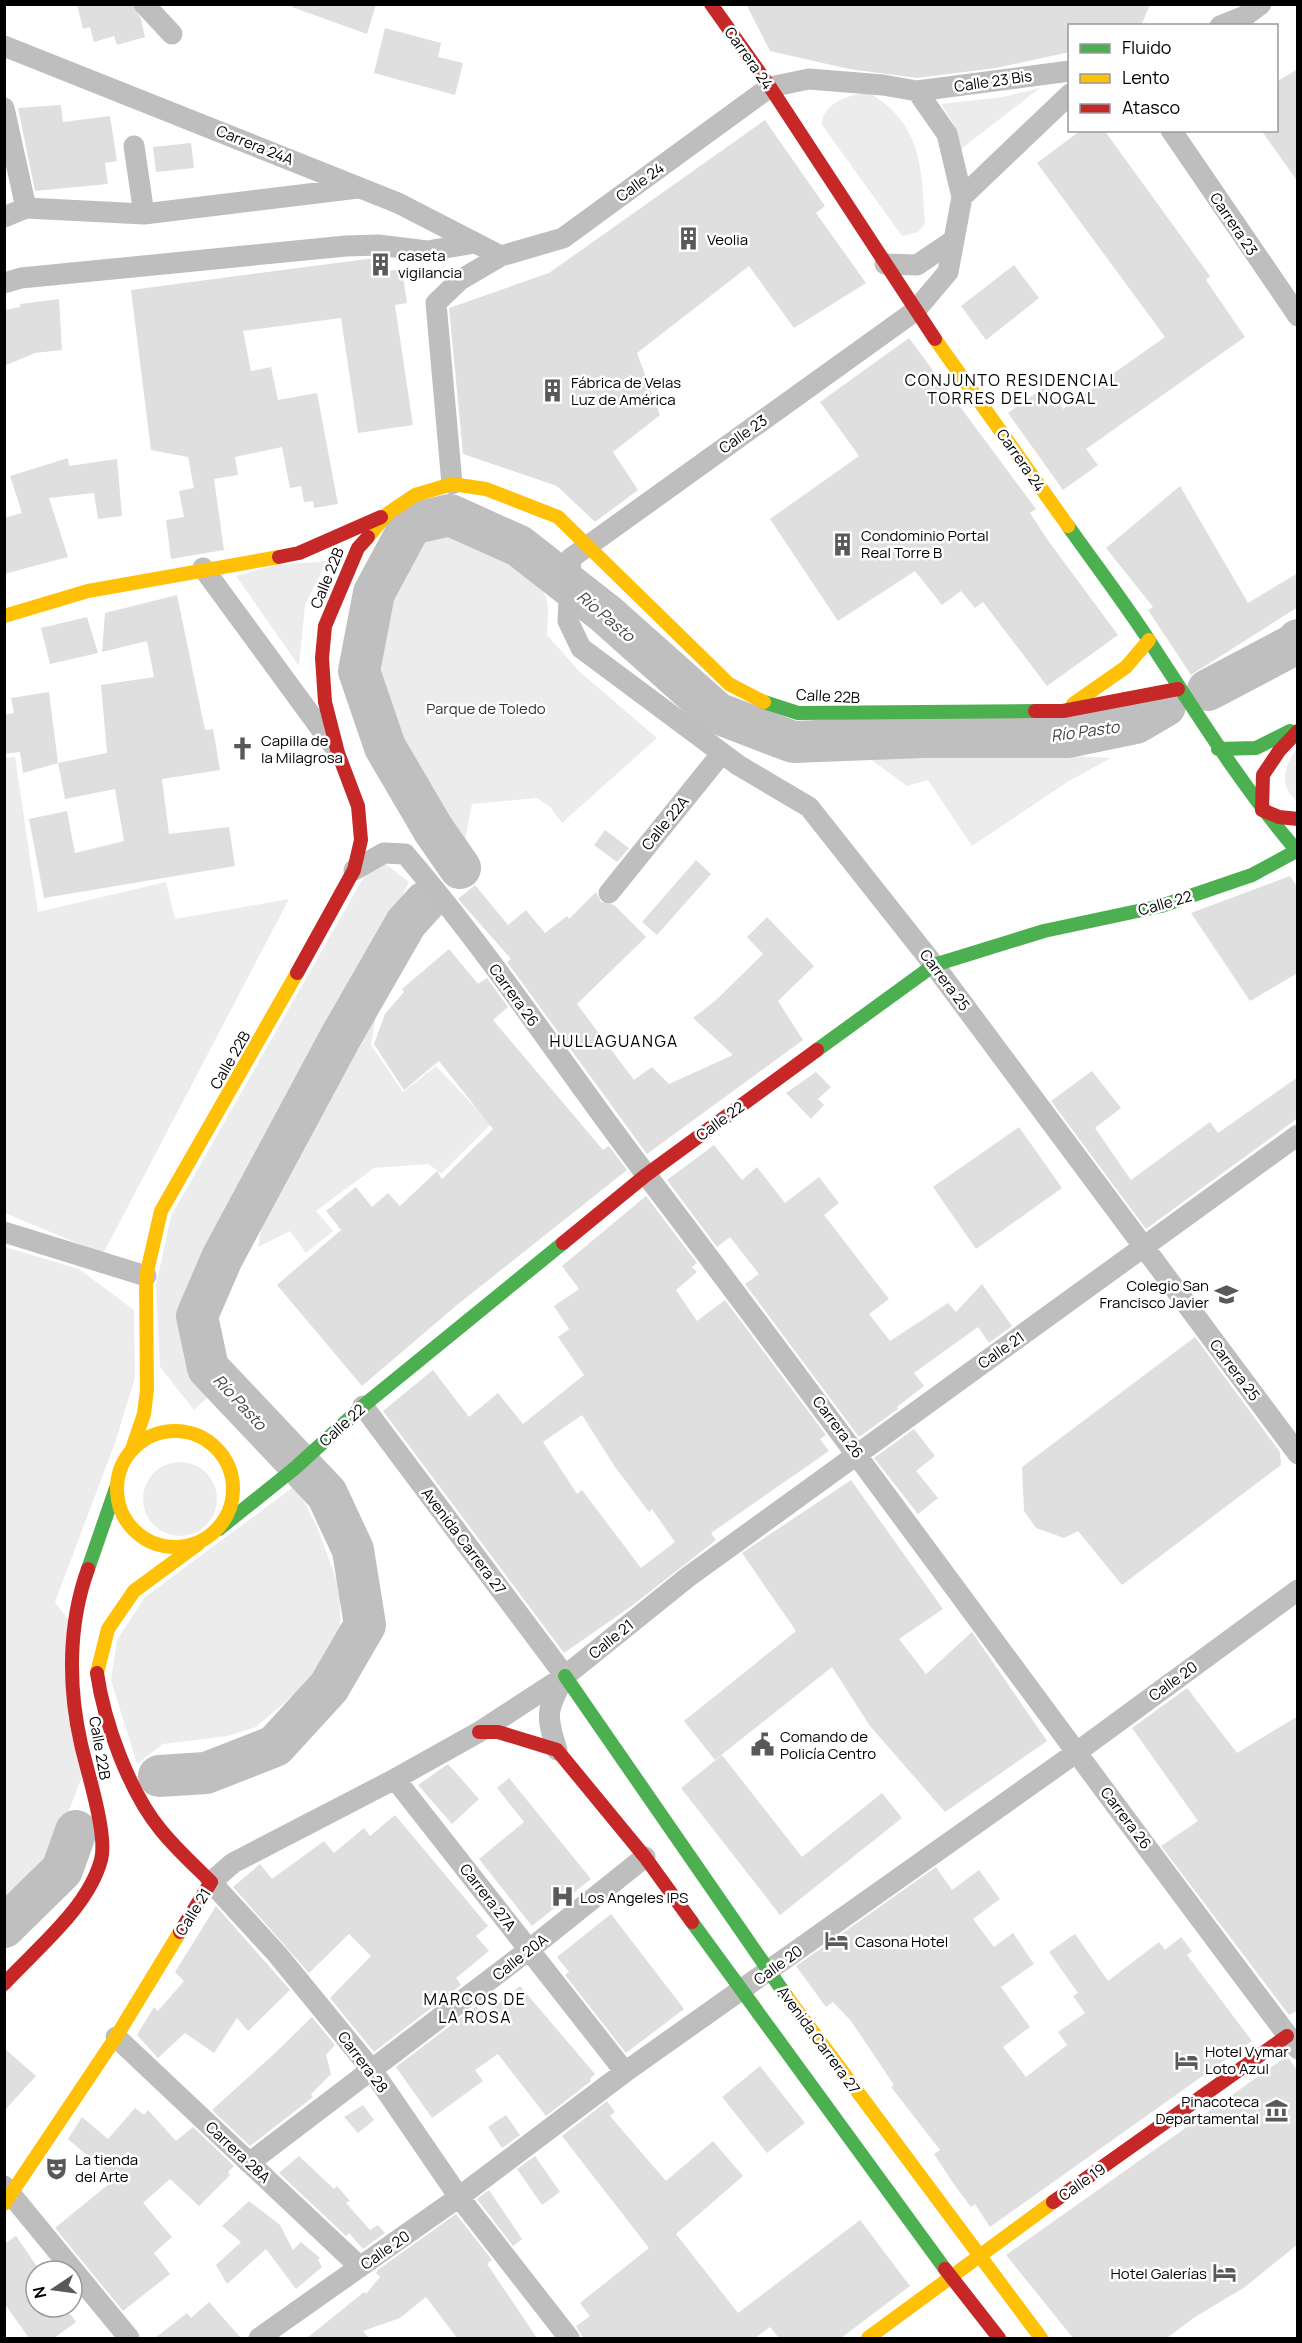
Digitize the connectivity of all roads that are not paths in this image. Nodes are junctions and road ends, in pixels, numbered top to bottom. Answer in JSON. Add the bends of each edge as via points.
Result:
{"nodes":[{"id":1,"x":144,"y":4,"type":"edge"},
{"id":2,"x":711,"y":4,"type":"edge"},
{"id":3,"x":1261,"y":4,"type":"edge"},
{"id":4,"x":1225,"y":24,"type":"edge"},
{"id":5,"x":172,"y":34,"type":"dead end"},
{"id":6,"x":4,"y":46,"type":"edge"},
{"id":7,"x":1068,"y":71,"type":"edge"},
{"id":8,"x":770,"y":87,"type":"junction"},
{"id":9,"x":918,"y":91,"type":"junction"},
{"id":10,"x":1068,"y":96,"type":"edge"},
{"id":11,"x":4,"y":108,"type":"edge"},
{"id":12,"x":1173,"y":132,"type":"edge"},
{"id":13,"x":134,"y":146,"type":"dead end"},
{"id":14,"x":362,"y":188,"type":"junction"},
{"id":15,"x":962,"y":197,"type":"junction"},
{"id":16,"x":26,"y":208,"type":"junction"},
{"id":17,"x":144,"y":214,"type":"junction"},
{"id":18,"x":4,"y":217,"type":"edge"},
{"id":19,"x":954,"y":240,"type":"junction"},
{"id":20,"x":475,"y":243,"type":"junction"},
{"id":21,"x":501,"y":256,"type":"junction"},
{"id":22,"x":885,"y":264,"type":"junction"},
{"id":23,"x":4,"y":284,"type":"edge"},
{"id":24,"x":1293,"y":310,"type":"edge"},
{"id":25,"x":915,"y":311,"type":"junction"},
{"id":26,"x":452,"y":484,"type":"junction"},
{"id":27,"x":387,"y":514,"type":"junction"},
{"id":28,"x":588,"y":544,"type":"junction"},
{"id":29,"x":571,"y":558,"type":"joint"},
{"id":30,"x":203,"y":568,"type":"junction"},
{"id":31,"x":4,"y":616,"type":"edge"},
{"id":32,"x":1149,"y":640,"type":"junction"},
{"id":33,"x":1180,"y":692,"type":"junction"},
{"id":34,"x":1062,"y":711,"type":"junction"},
{"id":35,"x":1298,"y":729,"type":"edge"},
{"id":36,"x":1218,"y":748,"type":"junction"},
{"id":37,"x":338,"y":753,"type":"junction"},
{"id":38,"x":722,"y":753,"type":"junction"},
{"id":39,"x":1262,"y":810,"type":"junction"},
{"id":40,"x":1298,"y":819,"type":"edge"},
{"id":41,"x":1297,"y":851,"type":"edge"},
{"id":42,"x":354,"y":870,"type":"junction"},
{"id":43,"x":609,"y":893,"type":"dead end"},
{"id":44,"x":934,"y":965,"type":"junction"},
{"id":45,"x":1298,"y":1135,"type":"edge"},
{"id":46,"x":646,"y":1175,"type":"junction"},
{"id":47,"x":4,"y":1232,"type":"edge"},
{"id":48,"x":1144,"y":1248,"type":"junction"},
{"id":49,"x":146,"y":1276,"type":"junction"},
{"id":50,"x":363,"y":1406,"type":"junction"},
{"id":51,"x":132,"y":1449,"type":"junction"},
{"id":52,"x":857,"y":1453,"type":"junction"},
{"id":53,"x":1298,"y":1454,"type":"edge"},
{"id":54,"x":116,"y":1488,"type":"junction"},
{"id":55,"x":219,"y":1529,"type":"junction"},
{"id":56,"x":198,"y":1544,"type":"junction"},
{"id":57,"x":1298,"y":1590,"type":"edge"},
{"id":58,"x":565,"y":1676,"type":"junction"},
{"id":59,"x":479,"y":1732,"type":"junction"},
{"id":60,"x":557,"y":1750,"type":"junction"},
{"id":61,"x":1077,"y":1752,"type":"junction"},
{"id":62,"x":395,"y":1779,"type":"junction"},
{"id":63,"x":645,"y":1857,"type":"junction"},
{"id":64,"x":211,"y":1882,"type":"junction"},
{"id":65,"x":530,"y":1949,"type":"junction"},
{"id":66,"x":768,"y":1971,"type":"junction"},
{"id":67,"x":4,"y":1983,"type":"edge"},
{"id":68,"x":743,"y":1991,"type":"junction"},
{"id":69,"x":116,"y":2037,"type":"junction"},
{"id":70,"x":1294,"y":2038,"type":"edge"},
{"id":71,"x":372,"y":2070,"type":"junction"},
{"id":72,"x":626,"y":2072,"type":"junction"},
{"id":73,"x":249,"y":2163,"type":"junction"},
{"id":74,"x":7,"y":2195,"type":"edge"},
{"id":75,"x":459,"y":2197,"type":"junction"},
{"id":76,"x":977,"y":2256,"type":"junction"},
{"id":77,"x":360,"y":2267,"type":"junction"},
{"id":78,"x":950,"y":2276,"type":"junction"},
{"id":79,"x":129,"y":2338,"type":"edge"},
{"id":80,"x":259,"y":2338,"type":"edge"},
{"id":81,"x":569,"y":2338,"type":"edge"},
{"id":82,"x":868,"y":2338,"type":"edge"},
{"id":83,"x":999,"y":2338,"type":"edge"},
{"id":84,"x":1041,"y":2338,"type":"edge"}],
"edges":[{"from":1,"to":5,"type":"street"},
{"from":2,"to":8,"type":"main road","name":"Carrera 24"},
{"from":3,"to":4,"type":"street"},
{"from":6,"to":14,"type":"street","name":"Carrera 24A"},
{"from":7,"to":9,"type":"street","name":"Calle 23 Bis"},
{"from":8,"to":9,"type":"street","name":"Calle 23 Bis","via":[[809,79]]},
{"from":8,"to":21,"type":"street","name":"Calle 24","via":[[563,238]]},
{"from":8,"to":22,"type":"main road","name":"Carrera 24"},
{"from":9,"to":15,"type":"street","via":[[948,134]]},
{"from":10,"to":15,"type":"street"},
{"from":11,"to":16,"type":"street"},
{"from":12,"to":24,"type":"street","name":"Carrera 23"},
{"from":13,"to":17,"type":"street"},
{"from":14,"to":17,"type":"street"},
{"from":14,"to":20,"type":"street","name":"Carrera 24A"},
{"from":15,"to":19,"type":"street","name":"Calle 23"},
{"from":16,"to":17,"type":"street"},
{"from":16,"to":18,"type":"street"},
{"from":19,"to":22,"type":"street","via":[[917,265]]},
{"from":19,"to":25,"type":"street","name":"Calle 23","via":[[948,272]]},
{"from":20,"to":21,"type":"street","name":"Carrera 24A"},
{"from":20,"to":23,"type":"street","via":[[427,251],[378,245],[311,248],[21,278]]},
{"from":21,"to":26,"type":"street","name":"Calle 24","via":[[460,280],[436,303]]},
{"from":22,"to":25,"type":"main road","name":"Carrera 24"},
{"from":25,"to":28,"type":"street","name":"Calle 23"},
{"from":25,"to":32,"type":"main road","name":"Carrera 24"},
{"from":26,"to":27,"type":"main road","name":"Calle 22B","via":[[415,495]]},
{"from":26,"to":28,"type":"main road","name":"Calle 22B","via":[[486,489],[532,506],[558,518]]},
{"from":27,"to":30,"type":"main road","via":[[299,553]]},
{"from":27,"to":37,"type":"main road","name":"Calle 22B","via":[[358,548],[326,626],[322,657],[325,702]]},
{"from":28,"to":29,"type":"street","name":"Calle 23"},
{"from":28,"to":34,"type":"main road","name":"Calle 22B","via":[[729,684],[763,702],[798,713],[823,715]]},
{"from":29,"to":38,"type":"street","name":"Carrera 25","via":[[568,621],[581,648]]},
{"from":30,"to":31,"type":"main road","via":[[88,591]]},
{"from":30,"to":37,"type":"street"},
{"from":32,"to":33,"type":"main road","name":"Carrera 24"},
{"from":32,"to":34,"type":"main road","via":[[1126,667]]},
{"from":33,"to":34,"type":"main road","name":"Calle 22B"},
{"from":33,"to":36,"type":"main road","name":"Carrera 24"},
{"from":35,"to":36,"type":"main road","via":[[1245,752]]},
{"from":35,"to":39,"type":"main road","via":[[1263,775]]},
{"from":36,"to":39,"type":"main road","name":"Carrera 24"},
{"from":37,"to":42,"type":"main road","name":"Calle 22B","via":[[358,806],[361,840]]},
{"from":38,"to":43,"type":"street","name":"Calle 22A"},
{"from":38,"to":44,"type":"street","name":"Carrera 25","via":[[809,807]]},
{"from":39,"to":40,"type":"main road"},
{"from":39,"to":41,"type":"main road","name":"Carrera 24"},
{"from":41,"to":44,"type":"main road","name":"Calle 22","via":[[1252,875],[1161,906],[1044,931]]},
{"from":42,"to":46,"type":"street","name":"Carrera 26","via":[[384,853],[405,854],[445,901]]},
{"from":42,"to":49,"type":"main road","name":"Calle 22B","via":[[161,1211]]},
{"from":44,"to":46,"type":"main road","name":"Calle 22"},
{"from":44,"to":48,"type":"street","name":"Carrera 25"},
{"from":45,"to":48,"type":"street","name":"Calle 21"},
{"from":46,"to":50,"type":"main road","name":"Calle 22"},
{"from":46,"to":52,"type":"street","name":"Carrera 26"},
{"from":47,"to":49,"type":"street"},
{"from":48,"to":52,"type":"street","name":"Calle 21"},
{"from":48,"to":53,"type":"street","name":"Carrera 25"},
{"from":49,"to":51,"type":"main road","name":"Calle 22B","via":[[147,1390],[144,1414]]},
{"from":50,"to":55,"type":"main road","name":"Calle 22"},
{"from":50,"to":58,"type":"street","name":"Avenida Carrera 27"},
{"from":51,"to":54,"type":"main road","via":[[121,1466]]},
{"from":51,"to":55,"type":"main road","via":[[148,1437],[168,1431],[188,1432],[207,1440],[222,1454],[231,1471],[234,1492],[230,1512]]},
{"from":52,"to":58,"type":"street","name":"Calle 21","via":[[688,1577]]},
{"from":52,"to":61,"type":"street","name":"Carrera 26"},
{"from":54,"to":56,"type":"main road","via":[[120,1511],[133,1531],[152,1544],[175,1548]]},
{"from":54,"to":67,"type":"main road","name":"Calle 22B","via":[[80,1591],[71,1658],[80,1741],[100,1826],[102,1858],[86,1896]]},
{"from":55,"to":56,"type":"main road"},
{"from":56,"to":64,"type":"main road","name":"Carrera 28","via":[[134,1591],[108,1629],[97,1674],[113,1735],[140,1800],[160,1829]]},
{"from":57,"to":61,"type":"street","name":"Calle 20"},
{"from":58,"to":59,"type":"street","name":"Calle 21"},
{"from":58,"to":60,"type":"street","via":[[548,1713]]},
{"from":58,"to":66,"type":"main road","name":"Avenida Carrera 27"},
{"from":59,"to":60,"type":"main road","via":[[498,1732]]},
{"from":59,"to":62,"type":"street","name":"Calle 21"},
{"from":60,"to":63,"type":"main road"},
{"from":61,"to":66,"type":"street","name":"Calle 20"},
{"from":61,"to":70,"type":"street","name":"Carrera 26"},
{"from":62,"to":64,"type":"street","name":"Calle 21","via":[[233,1863]]},
{"from":62,"to":65,"type":"street","name":"Carrera 27A"},
{"from":63,"to":65,"type":"street","name":"Calle 20A"},
{"from":63,"to":68,"type":"main road"},
{"from":64,"to":69,"type":"main road","name":"Calle 21"},
{"from":64,"to":71,"type":"street","name":"Carrera 28","via":[[277,1953]]},
{"from":65,"to":71,"type":"street","name":"Calle 20A"},
{"from":65,"to":72,"type":"street","name":"Carrera 27A"},
{"from":66,"to":68,"type":"street","name":"Calle 20"},
{"from":66,"to":76,"type":"main road","name":"Avenida Carrera 27"},
{"from":68,"to":72,"type":"street","name":"Calle 20"},
{"from":68,"to":78,"type":"main road"},
{"from":69,"to":73,"type":"street","name":"Carrera 28A"},
{"from":69,"to":74,"type":"main road","name":"Calle 21"},
{"from":70,"to":76,"type":"main road","name":"Calle 19"},
{"from":71,"to":73,"type":"street","name":"Calle 20A"},
{"from":71,"to":75,"type":"street","name":"Carrera 28"},
{"from":72,"to":75,"type":"street","name":"Calle 20"},
{"from":73,"to":77,"type":"street","name":"Carrera 28A"},
{"from":74,"to":79,"type":"street"},
{"from":75,"to":77,"type":"street","name":"Calle 20"},
{"from":75,"to":81,"type":"street","name":"Carrera 28"},
{"from":76,"to":78,"type":"main road","name":"Calle 19"},
{"from":76,"to":84,"type":"main road","name":"Avenida Carrera 27"},
{"from":77,"to":80,"type":"street","name":"Calle 20"},
{"from":78,"to":82,"type":"main road","name":"Calle 19"},
{"from":78,"to":83,"type":"main road"}]}
